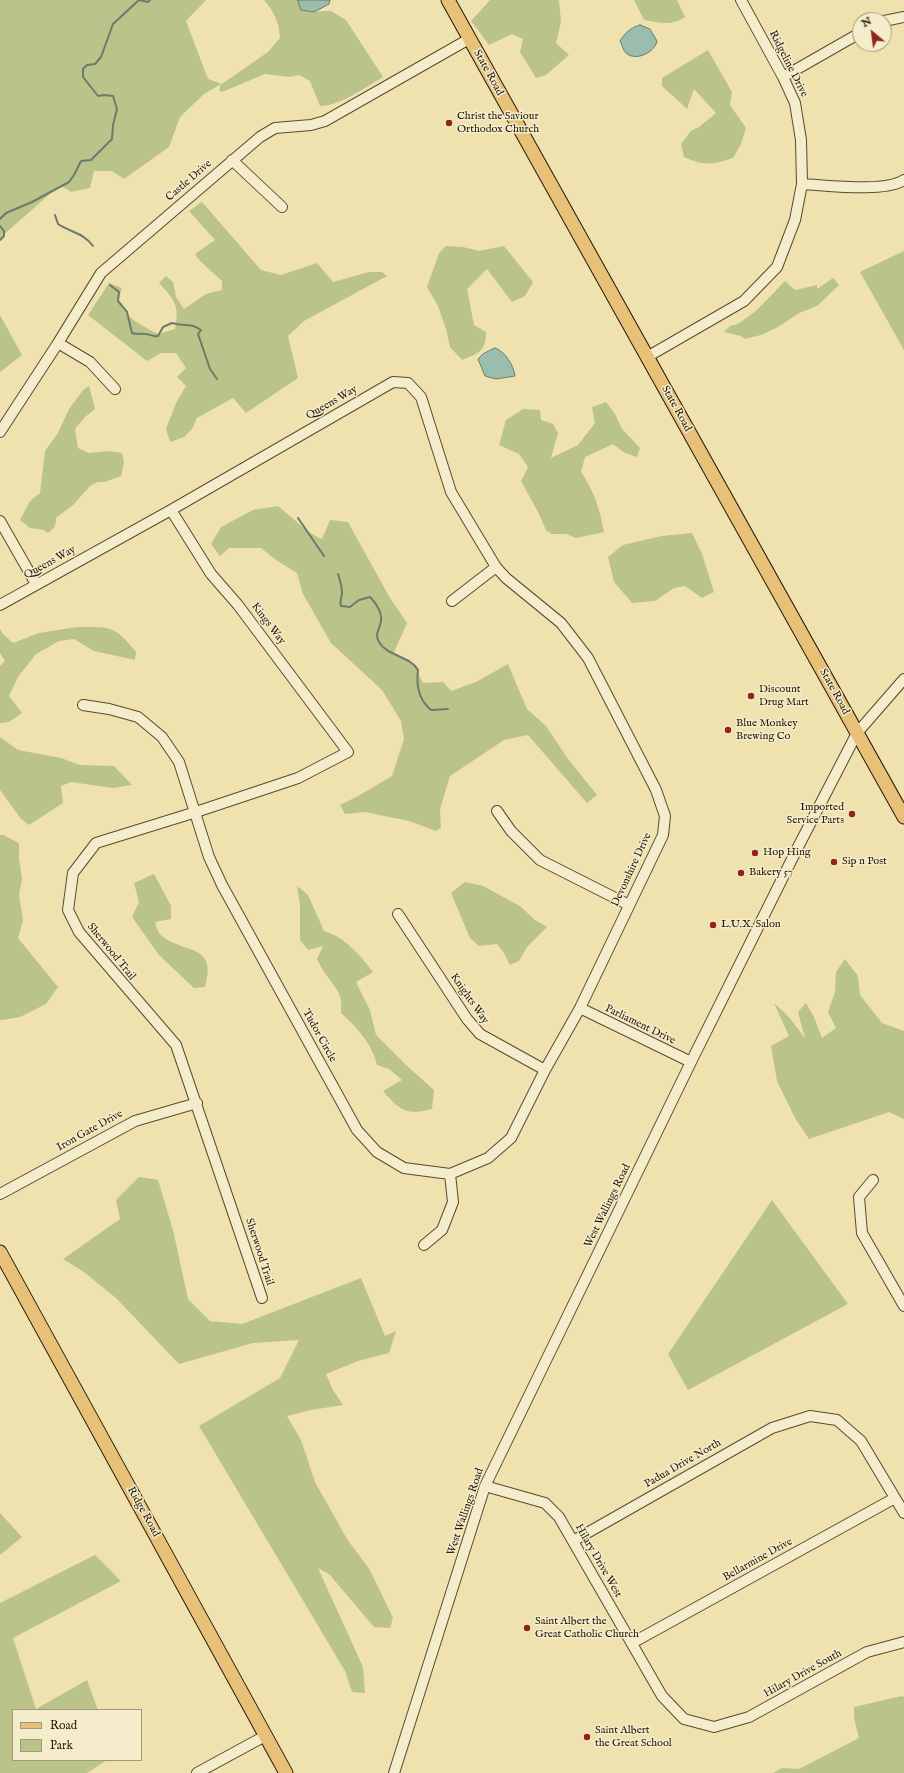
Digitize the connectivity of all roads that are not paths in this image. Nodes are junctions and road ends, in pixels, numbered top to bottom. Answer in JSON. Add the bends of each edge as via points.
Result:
{"nodes":[{"id":1,"x":448,"y":0,"type":"edge"},
{"id":2,"x":741,"y":0,"type":"edge"},
{"id":3,"x":904,"y":17,"type":"edge"},
{"id":4,"x":892,"y":19,"type":"edge"},
{"id":5,"x":852,"y":38,"type":"edge"},
{"id":6,"x":469,"y":39,"type":"junction"},
{"id":7,"x":783,"y":77,"type":"junction"},
{"id":8,"x":232,"y":160,"type":"junction"},
{"id":9,"x":904,"y":180,"type":"edge"},
{"id":10,"x":802,"y":184,"type":"junction"},
{"id":11,"x":282,"y":207,"type":"dead end"},
{"id":12,"x":58,"y":343,"type":"junction"},
{"id":13,"x":647,"y":357,"type":"junction"},
{"id":14,"x":115,"y":389,"type":"dead end"},
{"id":15,"x":0,"y":432,"type":"edge"},
{"id":16,"x":171,"y":510,"type":"junction"},
{"id":17,"x":0,"y":521,"type":"edge"},
{"id":18,"x":496,"y":567,"type":"junction"},
{"id":19,"x":36,"y":584,"type":"junction"},
{"id":20,"x":452,"y":601,"type":"dead end"},
{"id":21,"x":0,"y":605,"type":"edge"},
{"id":22,"x":571,"y":636,"type":"joint"},
{"id":23,"x":904,"y":678,"type":"edge"},
{"id":24,"x":84,"y":704,"type":"dead end"},
{"id":25,"x":857,"y":733,"type":"junction"},
{"id":26,"x":348,"y":752,"type":"joint"},
{"id":27,"x":497,"y":811,"type":"dead end"},
{"id":28,"x":196,"y":812,"type":"junction"},
{"id":29,"x":904,"y":817,"type":"edge"},
{"id":30,"x":630,"y":905,"type":"junction"},
{"id":31,"x":398,"y":914,"type":"dead end"},
{"id":32,"x":580,"y":1008,"type":"junction"},
{"id":33,"x":691,"y":1062,"type":"junction"},
{"id":34,"x":545,"y":1070,"type":"junction"},
{"id":35,"x":197,"y":1103,"type":"junction"},
{"id":36,"x":450,"y":1174,"type":"junction"},
{"id":37,"x":873,"y":1180,"type":"dead end"},
{"id":38,"x":0,"y":1194,"type":"edge"},
{"id":39,"x":424,"y":1245,"type":"dead end"},
{"id":40,"x":0,"y":1252,"type":"edge"},
{"id":41,"x":900,"y":1291,"type":"edge"},
{"id":42,"x":262,"y":1298,"type":"dead end"},
{"id":43,"x":904,"y":1306,"type":"edge"},
{"id":44,"x":485,"y":1486,"type":"junction"},
{"id":45,"x":896,"y":1498,"type":"junction"},
{"id":46,"x":904,"y":1513,"type":"edge"},
{"id":47,"x":573,"y":1541,"type":"junction"},
{"id":48,"x":904,"y":1642,"type":"edge"},
{"id":49,"x":632,"y":1643,"type":"junction"},
{"id":50,"x":714,"y":1727,"type":"joint"},
{"id":51,"x":266,"y":1736,"type":"junction"},
{"id":52,"x":197,"y":1773,"type":"edge"},
{"id":53,"x":286,"y":1773,"type":"edge"},
{"id":54,"x":394,"y":1773,"type":"edge"}],
"edges":[{"from":1,"to":6,"type":"main road","name":"State Road"},
{"from":2,"to":7,"type":"street","name":"Ridgeline Drive"},
{"from":3,"to":4,"type":"street"},
{"from":5,"to":7,"type":"street"},
{"from":6,"to":8,"type":"street","name":"Castle Drive","via":[[325,121],[311,125],[275,128]]},
{"from":6,"to":13,"type":"main road","name":"State Road"},
{"from":7,"to":10,"type":"street","name":"Ridgeline Drive","via":[[795,103],[801,140]]},
{"from":8,"to":11,"type":"street"},
{"from":8,"to":12,"type":"street","name":"Castle Drive","via":[[101,273]]},
{"from":9,"to":10,"type":"street","via":[[899,184],[862,188]]},
{"from":10,"to":13,"type":"street","name":"Ridgeline Drive","via":[[795,220],[777,267],[744,300]]},
{"from":12,"to":14,"type":"street","via":[[90,362]]},
{"from":12,"to":15,"type":"street","name":"Castle Drive"},
{"from":13,"to":25,"type":"main road","name":"State Road"},
{"from":16,"to":18,"type":"street","name":"Queens Way","via":[[393,382],[408,383],[421,396],[450,492]]},
{"from":16,"to":19,"type":"street","name":"Queens Way"},
{"from":16,"to":26,"type":"street","name":"Kings Way","via":[[211,574],[238,605]]},
{"from":17,"to":19,"type":"street"},
{"from":18,"to":20,"type":"street"},
{"from":18,"to":22,"type":"street","name":"Queens Way","via":[[561,623]]},
{"from":19,"to":21,"type":"street","name":"Queens Way"},
{"from":22,"to":30,"type":"street","name":"Devonshire Drive","via":[[588,658],[606,690],[656,790],[665,816],[663,836]]},
{"from":23,"to":25,"type":"street","name":"West Wallings Road"},
{"from":24,"to":28,"type":"street","name":"Tudor Circle","via":[[138,717],[162,737],[180,762]]},
{"from":25,"to":29,"type":"main road","name":"State Road"},
{"from":25,"to":33,"type":"street","name":"West Wallings Road"},
{"from":26,"to":28,"type":"street","name":"Sherwood Trail","via":[[298,778]]},
{"from":27,"to":30,"type":"street","via":[[511,831],[540,860]]},
{"from":28,"to":35,"type":"street","name":"Sherwood Trail","via":[[96,843],[73,873],[68,910],[79,932],[176,1046]]},
{"from":28,"to":36,"type":"street","name":"Tudor Circle","via":[[209,856],[222,885],[357,1130],[377,1152],[404,1168]]},
{"from":30,"to":32,"type":"street","name":"Devonshire Drive"},
{"from":31,"to":34,"type":"street","name":"Knights Way","via":[[480,1034]]},
{"from":32,"to":33,"type":"street","name":"Parliament Drive"},
{"from":32,"to":34,"type":"street"},
{"from":33,"to":44,"type":"street","name":"West Wallings Road"},
{"from":34,"to":36,"type":"street","via":[[511,1138],[488,1158]]},
{"from":35,"to":38,"type":"street","name":"Iron Gate Drive","via":[[135,1121]]},
{"from":35,"to":42,"type":"street","name":"Sherwood Trail"},
{"from":36,"to":39,"type":"street","via":[[453,1202],[442,1230]]},
{"from":37,"to":41,"type":"street","via":[[858,1197],[862,1233]]},
{"from":40,"to":51,"type":"main road","name":"Ridge Road"},
{"from":41,"to":43,"type":"street"},
{"from":44,"to":47,"type":"street","name":"Hilary Drive West","via":[[545,1503],[559,1517]]},
{"from":44,"to":54,"type":"street","name":"West Wallings Road"},
{"from":45,"to":46,"type":"street"},
{"from":45,"to":47,"type":"street","name":"Padua Drive North","via":[[861,1441],[837,1420],[810,1416],[772,1428]]},
{"from":45,"to":49,"type":"street","name":"Bellarmine Drive"},
{"from":47,"to":49,"type":"street","name":"Hilary Drive West"},
{"from":48,"to":50,"type":"street","name":"Hilary Drive South","via":[[867,1652],[749,1717]]},
{"from":49,"to":50,"type":"street","name":"Hilary Drive West","via":[[667,1702],[684,1719]]},
{"from":51,"to":52,"type":"street"},
{"from":51,"to":53,"type":"main road","name":"Ridge Road"}]}
